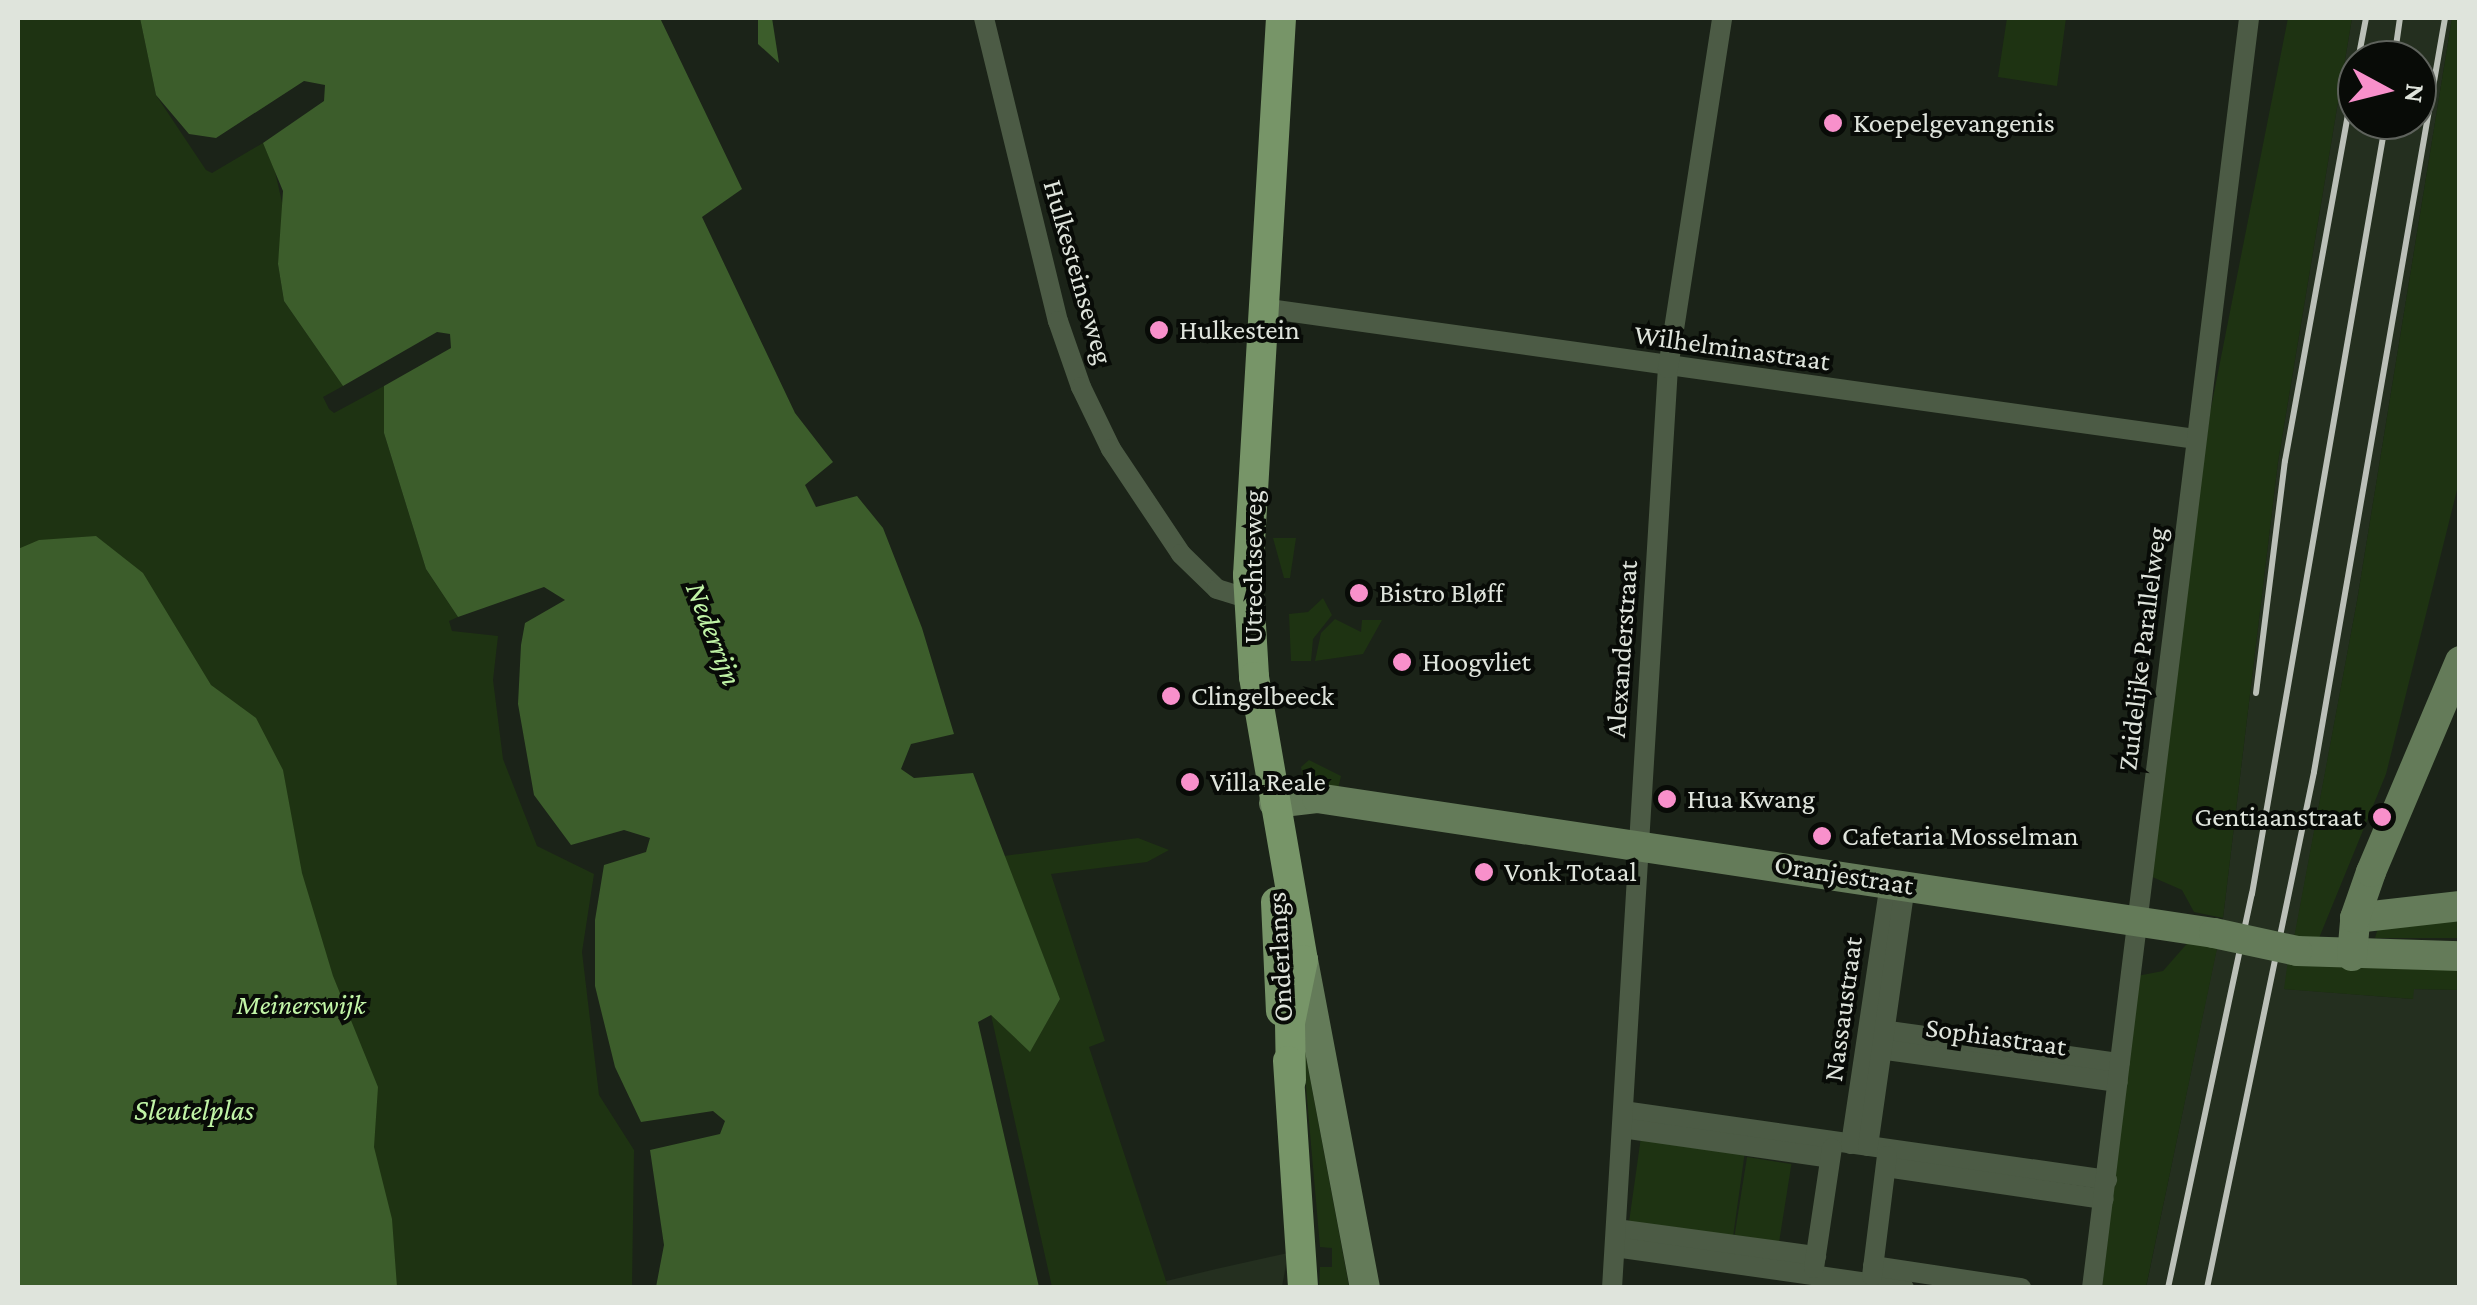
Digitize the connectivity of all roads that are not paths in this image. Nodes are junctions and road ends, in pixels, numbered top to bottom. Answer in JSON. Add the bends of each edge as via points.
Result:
{"nodes":[{"id":1,"x":984,"y":18,"type":"edge"},
{"id":2,"x":1281,"y":18,"type":"edge"},
{"id":3,"x":1722,"y":18,"type":"edge"},
{"id":4,"x":2249,"y":18,"type":"edge"},
{"id":5,"x":1263,"y":308,"type":"junction"},
{"id":6,"x":1668,"y":368,"type":"junction"},
{"id":7,"x":2195,"y":439,"type":"junction"},
{"id":8,"x":1249,"y":599,"type":"junction"},
{"id":9,"x":2460,"y":661,"type":"edge"},
{"id":10,"x":1276,"y":820,"type":"junction"},
{"id":11,"x":1636,"y":844,"type":"junction"},
{"id":12,"x":1898,"y":884,"type":"junction"},
{"id":13,"x":2460,"y":906,"type":"edge"},
{"id":14,"x":2354,"y":918,"type":"junction"},
{"id":15,"x":2136,"y":920,"type":"junction"},
{"id":16,"x":2352,"y":956,"type":"junction"},
{"id":17,"x":2460,"y":956,"type":"edge"},
{"id":18,"x":1303,"y":960,"type":"junction"},
{"id":19,"x":1875,"y":1038,"type":"junction"},
{"id":20,"x":2119,"y":1073,"type":"junction"},
{"id":21,"x":1290,"y":1080,"type":"junction"},
{"id":22,"x":1622,"y":1120,"type":"junction"},
{"id":23,"x":1859,"y":1151,"type":"junction"},
{"id":24,"x":2105,"y":1189,"type":"junction"},
{"id":25,"x":1615,"y":1238,"type":"junction"},
{"id":26,"x":1842,"y":1276,"type":"edge"},
{"id":27,"x":1303,"y":1288,"type":"edge"},
{"id":28,"x":1365,"y":1288,"type":"edge"},
{"id":29,"x":1612,"y":1288,"type":"edge"},
{"id":30,"x":1904,"y":1288,"type":"edge"},
{"id":31,"x":2021,"y":1288,"type":"edge"},
{"id":32,"x":2092,"y":1288,"type":"edge"}],
"edges":[{"from":1,"to":8,"type":"street","name":"Hulkesteinseweg","via":[[1058,322],[1082,387],[1111,450],[1176,548],[1217,588]]},
{"from":2,"to":5,"type":"main road","name":"Utrechtseweg"},
{"from":3,"to":6,"type":"street","name":"Alexanderstraat"},
{"from":4,"to":7,"type":"street","name":"Zuidelijke Parallelweg"},
{"from":5,"to":6,"type":"street","name":"Wilhelminastraat"},
{"from":5,"to":8,"type":"main road","name":"Utrechtseweg"},
{"from":6,"to":7,"type":"street","name":"Wilhelminastraat"},
{"from":6,"to":11,"type":"street","name":"Alexanderstraat"},
{"from":7,"to":15,"type":"street","name":"Zuidelijke Parallelweg"},
{"from":8,"to":10,"type":"main road","name":"Utrechtseweg"},
{"from":9,"to":14,"type":"street"},
{"from":10,"to":11,"type":"street","name":"Oranjestraat","via":[[1317,798]]},
{"from":10,"to":18,"type":"main road","name":"Utrechtseweg"},
{"from":10,"to":21,"type":"main road","name":"Onderlangs","via":[[1278,982]]},
{"from":11,"to":12,"type":"street","name":"Oranjestraat"},
{"from":11,"to":22,"type":"street","name":"Alexanderstraat"},
{"from":12,"to":15,"type":"street","name":"Oranjestraat"},
{"from":12,"to":19,"type":"street","name":"Nassaustraat"},
{"from":13,"to":14,"type":"street"},
{"from":14,"to":16,"type":"street"},
{"from":15,"to":16,"type":"street","name":"Oranjestraat","bridge":true,"via":[[2297,952]]},
{"from":15,"to":20,"type":"street","name":"Zuidelijke Parallelweg"},
{"from":16,"to":17,"type":"street","name":"Oranjestraat"},
{"from":18,"to":21,"type":"main road","name":"Onderlangs","via":[[1290,1023]]},
{"from":18,"to":28,"type":"street","name":"Utrechtseweg"},
{"from":19,"to":20,"type":"street","name":"Sophiastraat"},
{"from":19,"to":23,"type":"street","name":"Nassaustraat"},
{"from":20,"to":24,"type":"street","name":"Zuidelijke Parallelweg"},
{"from":21,"to":27,"type":"main road","name":"Onderlangs"},
{"from":22,"to":23,"type":"street"},
{"from":22,"to":25,"type":"street","name":"Alexanderstraat"},
{"from":23,"to":24,"type":"street"},
{"from":23,"to":26,"type":"street","name":"Nassaustraat"},
{"from":23,"to":26,"type":"street","name":"Nassaustraat"},
{"from":24,"to":32,"type":"street","name":"Zuidelijke Parallelweg"},
{"from":25,"to":26,"type":"street"},
{"from":25,"to":29,"type":"street","name":"Alexanderstraat"},
{"from":26,"to":30,"type":"street"},
{"from":26,"to":31,"type":"street"}]}
